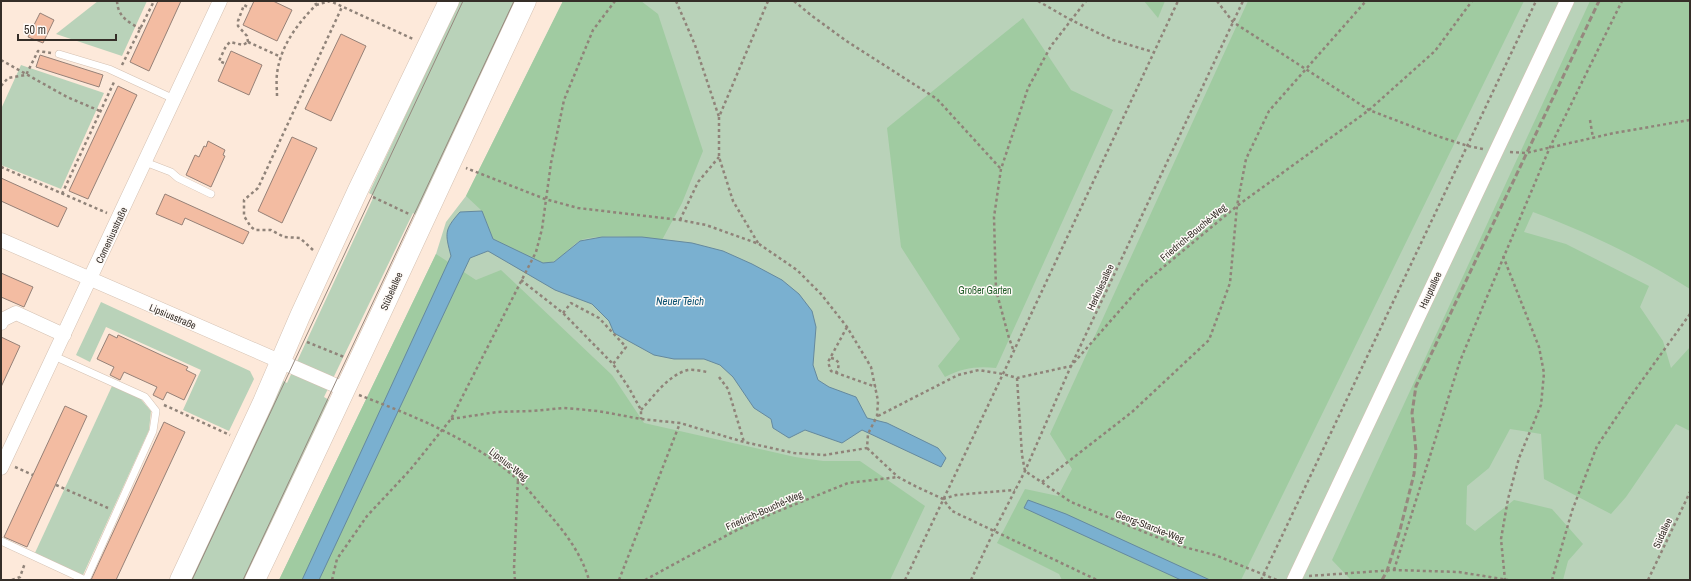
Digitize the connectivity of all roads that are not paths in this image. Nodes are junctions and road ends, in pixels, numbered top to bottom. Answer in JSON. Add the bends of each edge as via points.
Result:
{"nodes":[{"id":1,"x":220,"y":1,"type":"edge"},
{"id":2,"x":449,"y":1,"type":"edge"},
{"id":3,"x":526,"y":1,"type":"edge"},
{"id":4,"x":1567,"y":1,"type":"edge"},
{"id":5,"x":59,"y":54,"type":"road end"},
{"id":6,"x":174,"y":99,"type":"junction"},
{"id":7,"x":145,"y":162,"type":"junction"},
{"id":8,"x":212,"y":194,"type":"dead end"},
{"id":9,"x":1,"y":240,"type":"edge"},
{"id":10,"x":90,"y":279,"type":"junction"},
{"id":11,"x":1,"y":323,"type":"edge"},
{"id":12,"x":64,"y":335,"type":"junction"},
{"id":13,"x":54,"y":356,"type":"junction"},
{"id":14,"x":280,"y":362,"type":"junction"},
{"id":15,"x":351,"y":392,"type":"junction"},
{"id":16,"x":2,"y":465,"type":"edge"},
{"id":17,"x":1,"y":541,"type":"edge"},
{"id":18,"x":1294,"y":579,"type":"edge"},
{"id":19,"x":85,"y":580,"type":"edge"},
{"id":20,"x":180,"y":580,"type":"edge"},
{"id":21,"x":255,"y":580,"type":"edge"}],
"edges":[{"from":1,"to":6,"type":"street","name":"Comeniusstraße"},
{"from":2,"to":14,"type":"main road","via":[[354,197]]},
{"from":3,"to":15,"type":"main road","name":"Stübelallee","via":[[414,240]]},
{"from":4,"to":18,"type":"street","name":"Hauptallee"},
{"from":5,"to":6,"type":"lane","via":[[109,69]]},
{"from":6,"to":7,"type":"street","name":"Comeniusstraße"},
{"from":7,"to":8,"type":"lane","via":[[171,172]]},
{"from":7,"to":10,"type":"street","name":"Comeniusstraße"},
{"from":9,"to":10,"type":"street","name":"Lipsiusstraße"},
{"from":10,"to":12,"type":"street","name":"Comeniusstraße"},
{"from":10,"to":14,"type":"street","name":"Lipsiusstraße"},
{"from":11,"to":12,"type":"street","via":[[16,313]]},
{"from":12,"to":13,"type":"street","name":"Comeniusstraße"},
{"from":13,"to":16,"type":"street","name":"Comeniusstraße"},
{"from":13,"to":19,"type":"lane","via":[[145,397],[156,411],[153,431]]},
{"from":14,"to":15,"type":"street","name":"Lipsiusstraße"},
{"from":14,"to":20,"type":"main road"},
{"from":15,"to":21,"type":"main road","name":"Stübelallee"},
{"from":17,"to":19,"type":"lane"}]}
